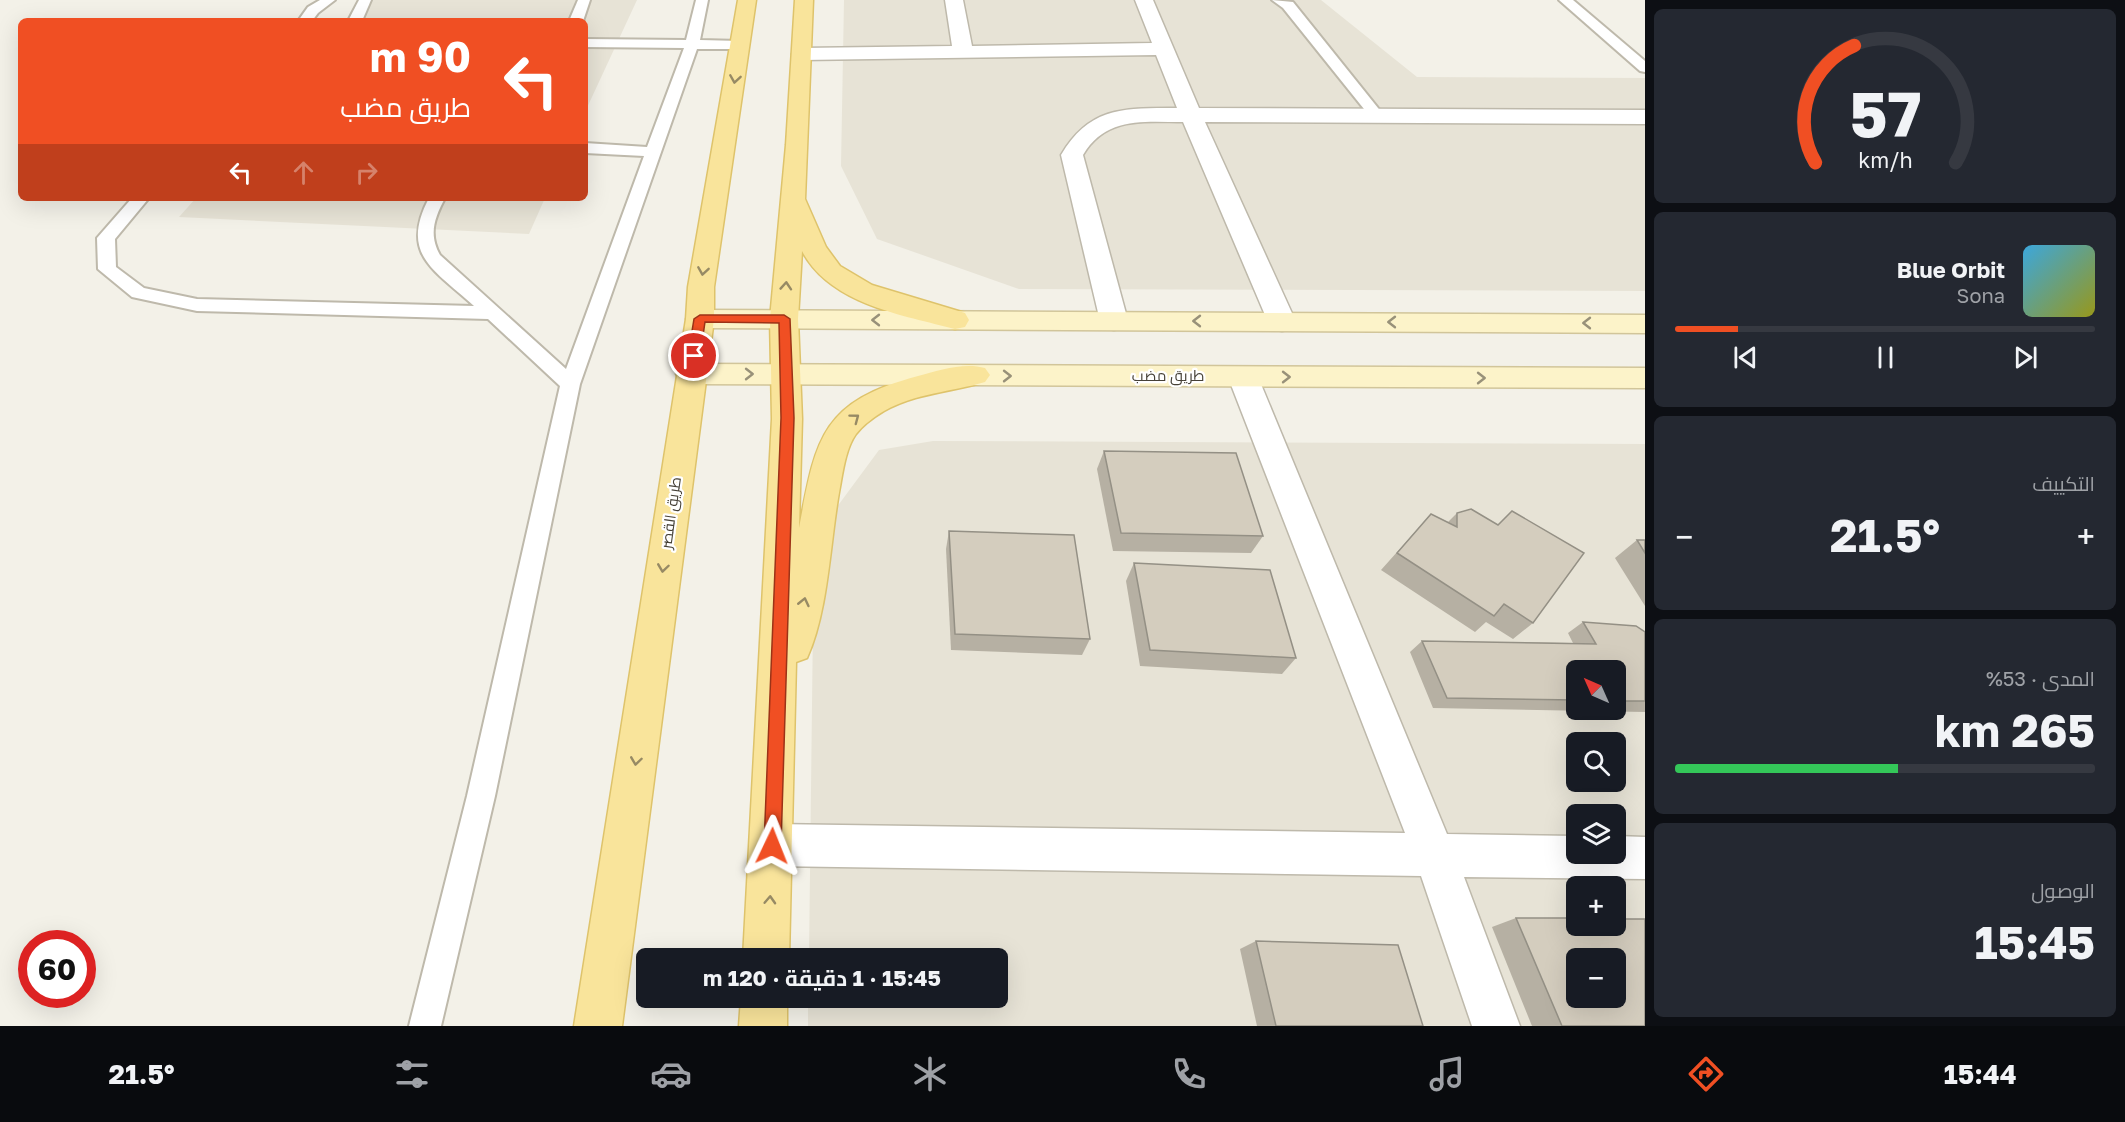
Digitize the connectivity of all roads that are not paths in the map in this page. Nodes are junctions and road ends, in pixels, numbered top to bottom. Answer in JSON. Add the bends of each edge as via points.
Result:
{"nodes":[{"id":1,"x":329,"y":0,"type":"edge"},
{"id":2,"x":365,"y":0,"type":"edge"},
{"id":3,"x":584,"y":0,"type":"edge"},
{"id":4,"x":702,"y":0,"type":"edge"},
{"id":5,"x":747,"y":0,"type":"edge"},
{"id":6,"x":804,"y":0,"type":"edge"},
{"id":7,"x":954,"y":0,"type":"edge"},
{"id":8,"x":1144,"y":0,"type":"edge"},
{"id":9,"x":1278,"y":0,"type":"edge"},
{"id":10,"x":1565,"y":0,"type":"edge"},
{"id":11,"x":307,"y":18,"type":"edge"},
{"id":12,"x":356,"y":18,"type":"edge"},
{"id":13,"x":577,"y":18,"type":"edge"},
{"id":14,"x":588,"y":43,"type":"edge"},
{"id":15,"x":692,"y":44,"type":"junction"},
{"id":16,"x":740,"y":45,"type":"junction"},
{"id":17,"x":1164,"y":50,"type":"junction"},
{"id":18,"x":963,"y":52,"type":"junction"},
{"id":19,"x":802,"y":54,"type":"junction"},
{"id":20,"x":1645,"y":68,"type":"edge"},
{"id":21,"x":1191,"y":115,"type":"junction"},
{"id":22,"x":1377,"y":116,"type":"junction"},
{"id":23,"x":1645,"y":117,"type":"edge"},
{"id":24,"x":588,"y":148,"type":"edge"},
{"id":25,"x":653,"y":152,"type":"junction"},
{"id":26,"x":792,"y":196,"type":"junction"},
{"id":27,"x":138,"y":201,"type":"edge"},
{"id":28,"x":436,"y":201,"type":"edge"},
{"id":29,"x":492,"y":313,"type":"junction"},
{"id":30,"x":700,"y":319,"type":"junction"},
{"id":31,"x":784,"y":319,"type":"junction"},
{"id":32,"x":955,"y":320,"type":"junction"},
{"id":33,"x":1114,"y":321,"type":"junction"},
{"id":34,"x":1282,"y":322,"type":"junction"},
{"id":35,"x":1645,"y":324,"type":"edge"},
{"id":36,"x":691,"y":374,"type":"junction"},
{"id":37,"x":786,"y":375,"type":"junction"},
{"id":38,"x":975,"y":375,"type":"junction"},
{"id":39,"x":1243,"y":377,"type":"junction"},
{"id":40,"x":1645,"y":378,"type":"edge"},
{"id":41,"x":570,"y":384,"type":"junction"},
{"id":42,"x":777,"y":720,"type":"junction"},
{"id":43,"x":772,"y":846,"type":"junction"},
{"id":44,"x":1435,"y":855,"type":"junction"},
{"id":45,"x":1645,"y":858,"type":"edge"},
{"id":46,"x":767,"y":948,"type":"edge"},
{"id":47,"x":764,"y":1008,"type":"edge"},
{"id":48,"x":425,"y":1026,"type":"edge"},
{"id":49,"x":598,"y":1026,"type":"edge"},
{"id":50,"x":763,"y":1026,"type":"edge"},
{"id":51,"x":1496,"y":1026,"type":"edge"}],
"edges":[{"from":1,"to":11,"type":"lane"},
{"from":2,"to":12,"type":"lane"},
{"from":3,"to":13,"type":"lane"},
{"from":4,"to":15,"type":"lane"},
{"from":5,"to":16,"type":"main road","name":"طريق القصر"},
{"from":6,"to":19,"type":"main road"},
{"from":7,"to":18,"type":"street"},
{"from":8,"to":17,"type":"street"},
{"from":9,"to":22,"type":"lane","via":[[1288,5]]},
{"from":10,"to":20,"type":"lane"},
{"from":14,"to":15,"type":"lane"},
{"from":15,"to":16,"type":"lane"},
{"from":15,"to":25,"type":"lane"},
{"from":16,"to":30,"type":"main road","name":"طريق القصر","one_way":true,"via":[[701,287]]},
{"from":17,"to":18,"type":"street"},
{"from":17,"to":21,"type":"street"},
{"from":18,"to":19,"type":"street"},
{"from":19,"to":26,"type":"main road"},
{"from":21,"to":22,"type":"street"},
{"from":21,"to":33,"type":"street","via":[[1115,117],[1091,129],[1072,155]]},
{"from":21,"to":34,"type":"street"},
{"from":22,"to":23,"type":"street"},
{"from":24,"to":25,"type":"lane"},
{"from":25,"to":41,"type":"lane"},
{"from":31,"to":26,"type":"main road","one_way":true},
{"from":26,"to":32,"type":"main road","via":[[820,262],[834,275],[853,288]]},
{"from":27,"to":29,"type":"lane","via":[[106,238],[107,269],[138,293],[197,305]]},
{"from":28,"to":29,"type":"lane","via":[[425,222],[424,245]]},
{"from":29,"to":41,"type":"lane"},
{"from":30,"to":31,"type":"main road"},
{"from":30,"to":36,"type":"main road","name":"طريق القصر"},
{"from":32,"to":31,"type":"main road","one_way":true},
{"from":31,"to":37,"type":"main road"},
{"from":32,"to":33,"type":"main road"},
{"from":34,"to":33,"type":"main road","one_way":true},
{"from":35,"to":34,"type":"main road","one_way":true},
{"from":36,"to":37,"type":"main road","name":"طريق مضب","one_way":true},
{"from":36,"to":49,"type":"main road","name":"طريق القصر","one_way":true},
{"from":37,"to":38,"type":"main road","name":"طريق مضب"},
{"from":37,"to":42,"type":"main road"},
{"from":38,"to":39,"type":"main road","name":"طريق مضب","one_way":true},
{"from":42,"to":38,"type":"main road","one_way":true,"via":[[806,593],[829,460],[844,426],[877,402],[920,384]]},
{"from":39,"to":40,"type":"main road","name":"طريق مضب","one_way":true},
{"from":39,"to":44,"type":"street"},
{"from":41,"to":48,"type":"lane","via":[[481,796]]},
{"from":42,"to":43,"type":"main road"},
{"from":43,"to":44,"type":"street"},
{"from":46,"to":43,"type":"main road","one_way":true},
{"from":44,"to":45,"type":"street"},
{"from":44,"to":51,"type":"street"},
{"from":47,"to":50,"type":"main road"}]}
